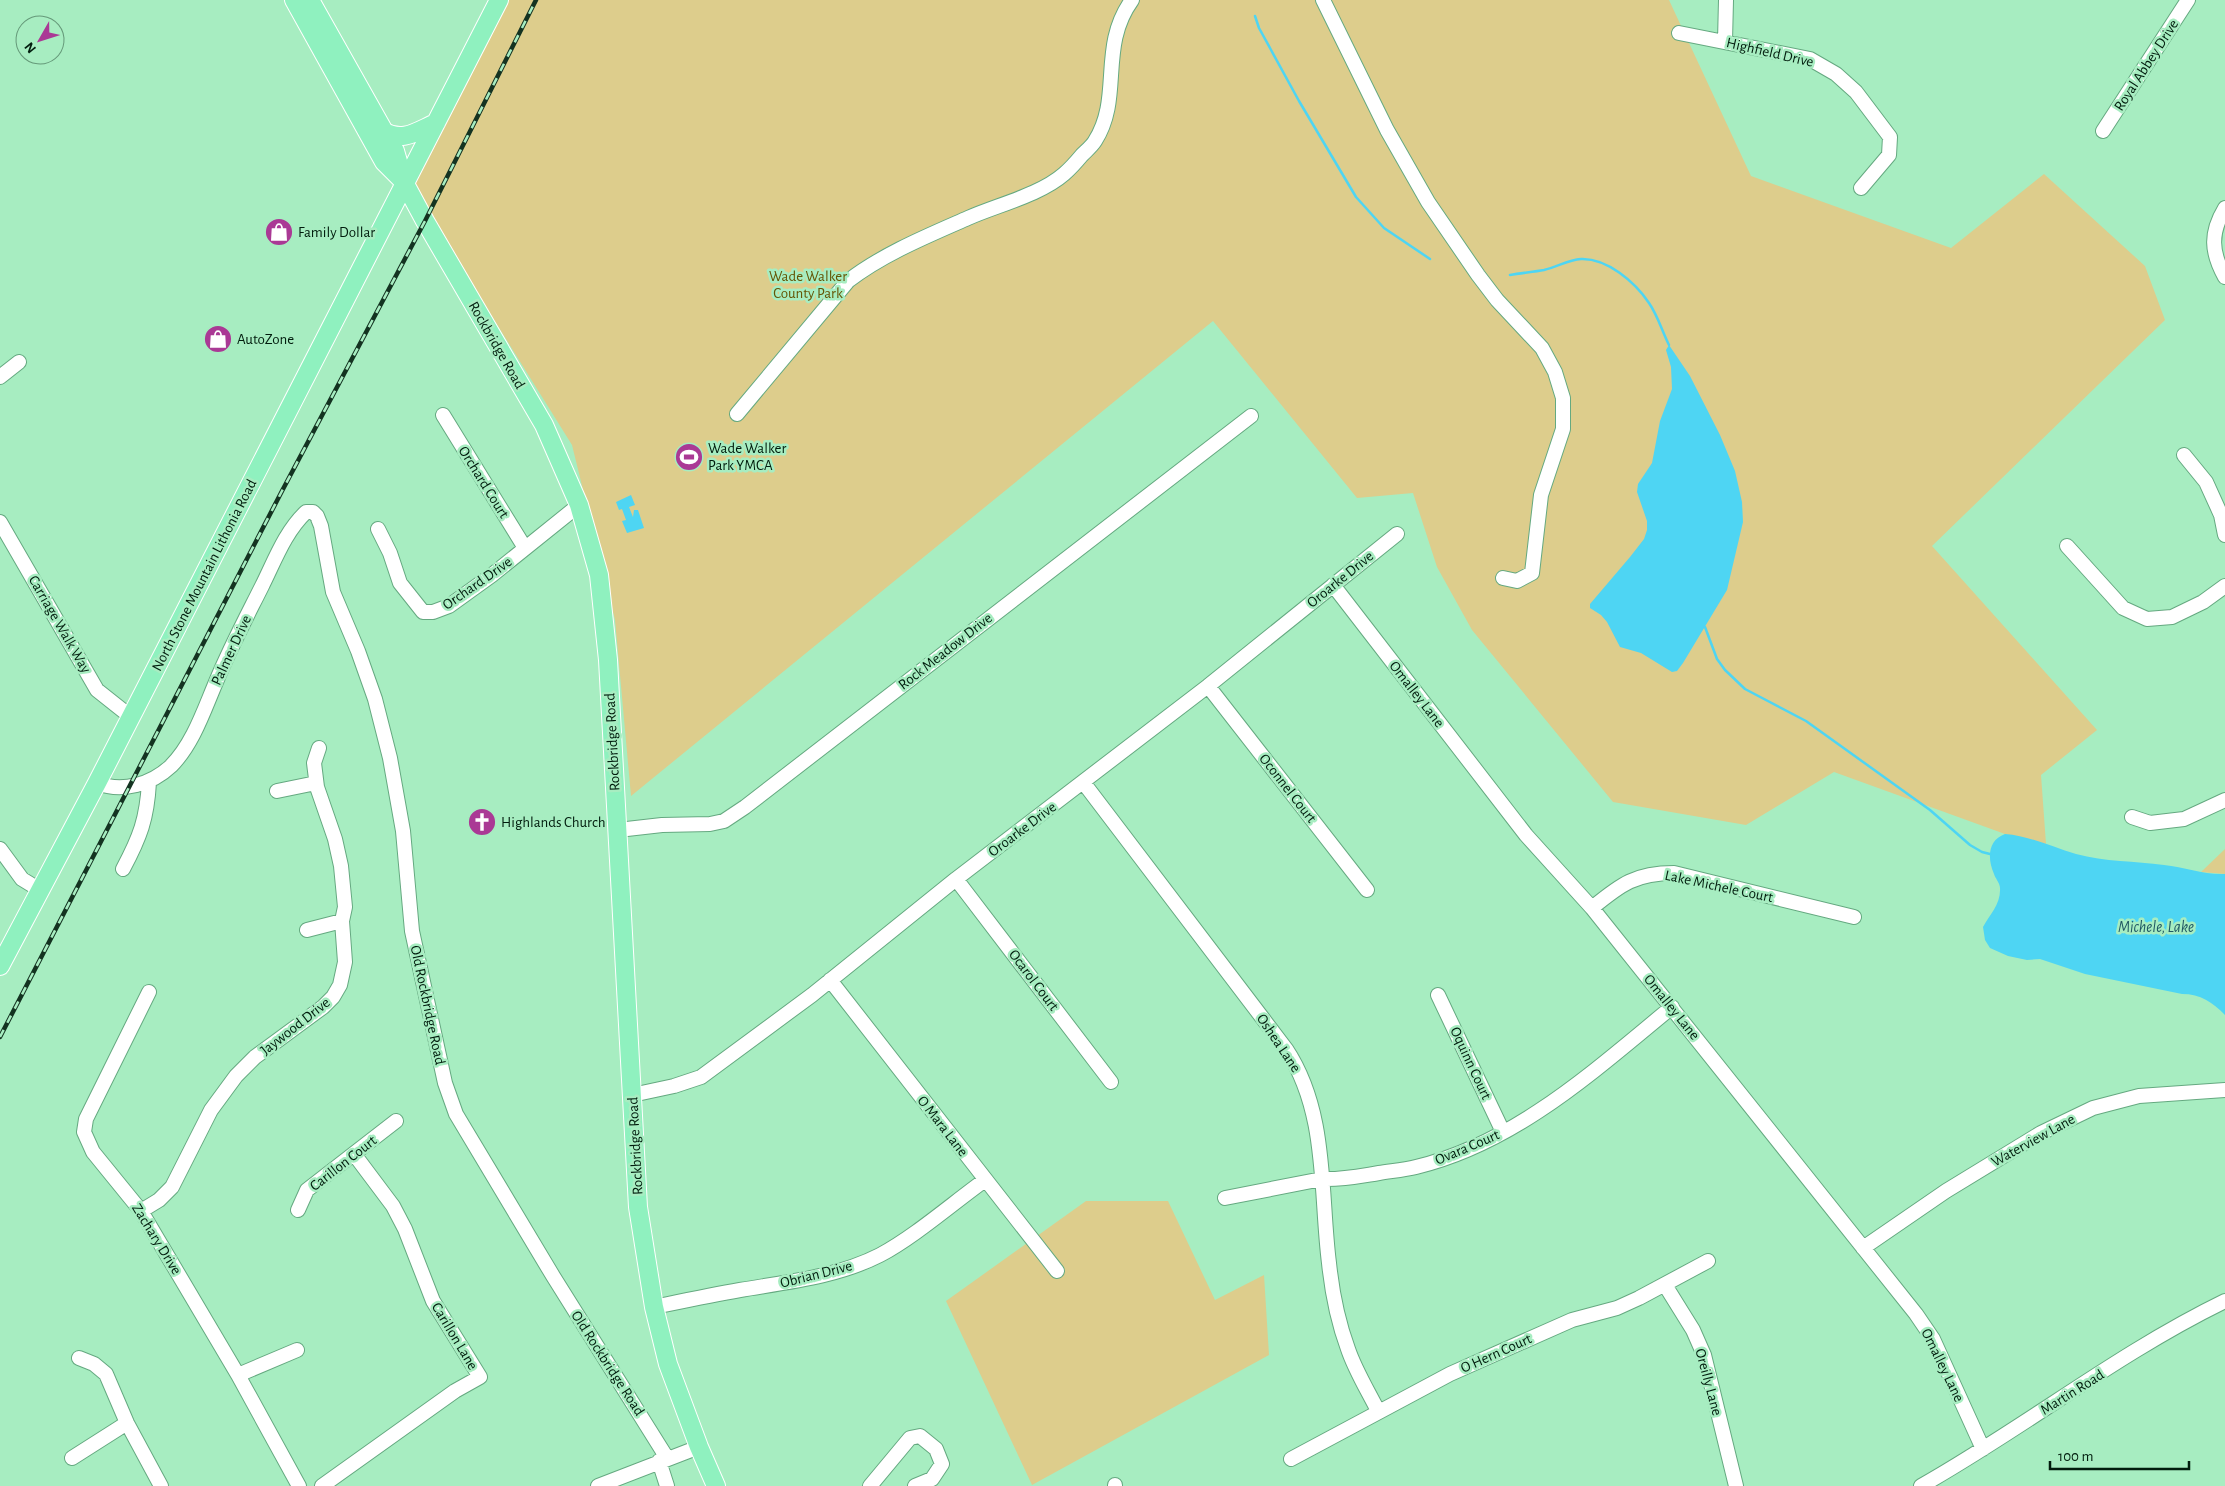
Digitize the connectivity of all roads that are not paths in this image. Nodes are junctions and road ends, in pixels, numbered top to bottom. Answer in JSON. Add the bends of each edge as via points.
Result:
{"nodes":[{"id":1,"x":294,"y":0,"type":"edge"},
{"id":2,"x":310,"y":0,"type":"edge"},
{"id":3,"x":499,"y":0,"type":"edge"},
{"id":4,"x":1132,"y":0,"type":"edge"},
{"id":5,"x":1323,"y":0,"type":"edge"},
{"id":6,"x":1726,"y":0,"type":"edge"},
{"id":7,"x":2188,"y":0,"type":"edge"},
{"id":8,"x":1679,"y":33,"type":"dead end"},
{"id":9,"x":1725,"y":41,"type":"junction"},
{"id":10,"x":436,"y":123,"type":"junction"},
{"id":11,"x":383,"y":131,"type":"junction"},
{"id":12,"x":2103,"y":131,"type":"dead end"},
{"id":13,"x":404,"y":182,"type":"junction"},
{"id":14,"x":1861,"y":188,"type":"dead end"},
{"id":15,"x":2225,"y":208,"type":"edge"},
{"id":16,"x":2225,"y":277,"type":"edge"},
{"id":17,"x":19,"y":362,"type":"dead end"},
{"id":18,"x":0,"y":377,"type":"edge"},
{"id":19,"x":737,"y":414,"type":"dead end"},
{"id":20,"x":443,"y":415,"type":"dead end"},
{"id":21,"x":1250,"y":416,"type":"dead end"},
{"id":22,"x":2184,"y":455,"type":"dead end"},
{"id":23,"x":579,"y":505,"type":"junction"},
{"id":24,"x":306,"y":512,"type":"joint"},
{"id":25,"x":0,"y":522,"type":"edge"},
{"id":26,"x":378,"y":529,"type":"dead end"},
{"id":27,"x":1397,"y":534,"type":"dead end"},
{"id":28,"x":2225,"y":535,"type":"edge"},
{"id":29,"x":2066,"y":546,"type":"dead end"},
{"id":30,"x":525,"y":548,"type":"junction"},
{"id":31,"x":1503,"y":578,"type":"dead end"},
{"id":32,"x":1332,"y":585,"type":"junction"},
{"id":33,"x":2225,"y":586,"type":"edge"},
{"id":34,"x":1208,"y":686,"type":"junction"},
{"id":35,"x":131,"y":717,"type":"junction"},
{"id":36,"x":319,"y":748,"type":"dead end"},
{"id":37,"x":149,"y":782,"type":"junction"},
{"id":38,"x":1083,"y":782,"type":"junction"},
{"id":39,"x":98,"y":783,"type":"junction"},
{"id":40,"x":316,"y":783,"type":"junction"},
{"id":41,"x":277,"y":791,"type":"dead end"},
{"id":42,"x":2225,"y":800,"type":"edge"},
{"id":43,"x":2132,"y":817,"type":"dead end"},
{"id":44,"x":618,"y":830,"type":"junction"},
{"id":45,"x":0,"y":849,"type":"edge"},
{"id":46,"x":123,"y":870,"type":"dead end"},
{"id":47,"x":956,"y":879,"type":"junction"},
{"id":48,"x":40,"y":890,"type":"junction"},
{"id":49,"x":1367,"y":890,"type":"dead end"},
{"id":50,"x":1592,"y":908,"type":"junction"},
{"id":51,"x":1854,"y":917,"type":"dead end"},
{"id":52,"x":342,"y":921,"type":"junction"},
{"id":53,"x":307,"y":930,"type":"dead end"},
{"id":54,"x":0,"y":966,"type":"edge"},
{"id":55,"x":830,"y":980,"type":"junction"},
{"id":56,"x":148,"y":992,"type":"dead end"},
{"id":57,"x":1438,"y":995,"type":"dead end"},
{"id":58,"x":1672,"y":1007,"type":"junction"},
{"id":59,"x":1111,"y":1082,"type":"dead end"},
{"id":60,"x":2225,"y":1090,"type":"edge"},
{"id":61,"x":632,"y":1095,"type":"junction"},
{"id":62,"x":396,"y":1121,"type":"dead end"},
{"id":63,"x":1503,"y":1132,"type":"junction"},
{"id":64,"x":354,"y":1154,"type":"junction"},
{"id":65,"x":1322,"y":1179,"type":"junction"},
{"id":66,"x":985,"y":1180,"type":"junction"},
{"id":67,"x":1225,"y":1198,"type":"dead end"},
{"id":68,"x":298,"y":1210,"type":"dead end"},
{"id":69,"x":142,"y":1211,"type":"junction"},
{"id":70,"x":1863,"y":1248,"type":"junction"},
{"id":71,"x":1708,"y":1261,"type":"dead end"},
{"id":72,"x":1057,"y":1271,"type":"dead end"},
{"id":73,"x":1665,"y":1285,"type":"junction"},
{"id":74,"x":2225,"y":1301,"type":"edge"},
{"id":75,"x":654,"y":1307,"type":"junction"},
{"id":76,"x":297,"y":1350,"type":"dead end"},
{"id":77,"x":79,"y":1358,"type":"dead end"},
{"id":78,"x":238,"y":1374,"type":"junction"},
{"id":79,"x":1378,"y":1410,"type":"junction"},
{"id":80,"x":127,"y":1423,"type":"junction"},
{"id":81,"x":699,"y":1447,"type":"junction"},
{"id":82,"x":1983,"y":1449,"type":"junction"},
{"id":83,"x":72,"y":1458,"type":"dead end"},
{"id":84,"x":1291,"y":1458,"type":"dead end"},
{"id":85,"x":663,"y":1459,"type":"junction"},
{"id":86,"x":618,"y":1482,"type":"edge"},
{"id":87,"x":161,"y":1486,"type":"edge"},
{"id":88,"x":299,"y":1486,"type":"edge"},
{"id":89,"x":322,"y":1486,"type":"edge"},
{"id":90,"x":598,"y":1486,"type":"edge"},
{"id":91,"x":668,"y":1486,"type":"edge"},
{"id":92,"x":716,"y":1486,"type":"edge"},
{"id":93,"x":870,"y":1486,"type":"edge"},
{"id":94,"x":915,"y":1486,"type":"edge"},
{"id":95,"x":1736,"y":1486,"type":"edge"},
{"id":96,"x":1921,"y":1486,"type":"edge"}],
"edges":[{"from":1,"to":13,"type":"main road","name":"Rockbridge Road","via":[[384,162]]},
{"from":2,"to":11,"type":"main road","name":"Rockbridge Road"},
{"from":3,"to":10,"type":"main road","name":"North Stone Mountain Lithonia Road"},
{"from":4,"to":19,"type":"street","via":[[1119,22],[1113,41],[1108,109],[1095,141],[1064,174],[863,269],[848,281]]},
{"from":5,"to":31,"type":"street","via":[[1387,130],[1428,202],[1492,293],[1542,348],[1560,385],[1563,429],[1541,495],[1532,574],[1517,581]]},
{"from":6,"to":9,"type":"street"},
{"from":7,"to":12,"type":"street","name":"Royal Abbey Drive"},
{"from":8,"to":9,"type":"street","name":"Highfield Drive"},
{"from":9,"to":14,"type":"street","name":"Highfield Drive","via":[[1810,59],[1836,74],[1856,92],[1890,137],[1889,155]]},
{"from":10,"to":11,"type":"main road","via":[[401,137]]},
{"from":10,"to":13,"type":"main road","name":"North Stone Mountain Lithonia Road"},
{"from":11,"to":13,"type":"main road","name":"Rockbridge Road","via":[[395,151]]},
{"from":13,"to":23,"type":"main road","name":"Rockbridge Road","via":[[544,425]]},
{"from":13,"to":35,"type":"main road","name":"North Stone Mountain Lithonia Road"},
{"from":15,"to":16,"type":"street","via":[[2213,235],[2216,259]]},
{"from":17,"to":18,"type":"street"},
{"from":20,"to":30,"type":"street","name":"Orchard Court"},
{"from":21,"to":44,"type":"street","name":"Rock Meadow Drive","via":[[746,807],[724,821],[710,824]]},
{"from":22,"to":28,"type":"street","via":[[2206,482],[2221,515]]},
{"from":23,"to":30,"type":"street","name":"Orchard Drive"},
{"from":23,"to":44,"type":"main road","name":"Rockbridge Road","via":[[599,575],[608,660]]},
{"from":24,"to":37,"type":"street","name":"Palmer Drive","via":[[288,533],[243,623],[200,721],[171,766]]},
{"from":24,"to":85,"type":"street","name":"Old Rockbridge Road","via":[[313,512],[321,526],[333,592],[376,699],[403,831],[412,931],[445,1083],[456,1114]]},
{"from":25,"to":35,"type":"street","name":"Carriage Walk Way","via":[[97,690]]},
{"from":26,"to":30,"type":"street","name":"Orchard Drive","via":[[400,583],[423,612],[448,606]]},
{"from":27,"to":32,"type":"street","name":"Oroarke Drive"},
{"from":29,"to":33,"type":"street","via":[[2123,608],[2148,619],[2172,617],[2203,602]]},
{"from":32,"to":34,"type":"street","name":"Oroarke Drive"},
{"from":32,"to":50,"type":"street","name":"Omalley Lane","via":[[1526,835]]},
{"from":34,"to":38,"type":"street","name":"Oroarke Drive"},
{"from":34,"to":49,"type":"street","name":"Oconnel Court"},
{"from":35,"to":39,"type":"main road","name":"North Stone Mountain Lithonia Road"},
{"from":36,"to":40,"type":"street","name":"Jaywood Drive","via":[[314,763]]},
{"from":37,"to":39,"type":"street","name":"Palmer Drive","via":[[131,786]]},
{"from":37,"to":46,"type":"street","via":[[140,837]]},
{"from":38,"to":47,"type":"street","name":"Oroarke Drive"},
{"from":38,"to":65,"type":"street","name":"Oshea Lane","via":[[1294,1061],[1310,1099]]},
{"from":39,"to":48,"type":"main road","name":"North Stone Mountain Lithonia Road"},
{"from":40,"to":41,"type":"street"},
{"from":40,"to":52,"type":"street","name":"Jaywood Drive","via":[[341,866]]},
{"from":42,"to":43,"type":"street","via":[[2184,819],[2150,823]]},
{"from":44,"to":61,"type":"main road","name":"Rockbridge Road"},
{"from":45,"to":48,"type":"street","via":[[22,879]]},
{"from":47,"to":55,"type":"street","name":"Oroarke Drive"},
{"from":47,"to":59,"type":"street","name":"Ocarol Court"},
{"from":48,"to":54,"type":"main road","name":"North Stone Mountain Lithonia Road"},
{"from":50,"to":51,"type":"street","name":"Lake Michele Court","via":[[1628,881],[1655,873],[1674,873]]},
{"from":50,"to":58,"type":"street","name":"Omalley Lane"},
{"from":52,"to":53,"type":"street"},
{"from":52,"to":69,"type":"street","name":"Jaywood Drive","via":[[344,962],[340,985],[333,997],[255,1057],[236,1076],[211,1110],[172,1187]]},
{"from":55,"to":61,"type":"street","name":"Oroarke Drive","via":[[701,1077]]},
{"from":55,"to":66,"type":"street","name":"O Mara Lane"},
{"from":56,"to":69,"type":"street","name":"Zachary Drive","via":[[86,1119],[84,1132],[93,1152]]},
{"from":57,"to":63,"type":"street","name":"Oquinn Court"},
{"from":58,"to":63,"type":"street","name":"Ovara Court","via":[[1574,1087]]},
{"from":58,"to":70,"type":"street","name":"Omalley Lane"},
{"from":60,"to":70,"type":"street","name":"Waterview Lane","via":[[2139,1096],[2093,1108],[2041,1133],[1962,1181]]},
{"from":61,"to":75,"type":"main road","name":"Rockbridge Road","via":[[638,1207]]},
{"from":62,"to":64,"type":"street","name":"Carillon Court"},
{"from":63,"to":65,"type":"street","name":"Ovara Court","via":[[1458,1153],[1416,1167],[1338,1180]]},
{"from":64,"to":68,"type":"street","name":"Carillon Court","via":[[307,1190]]},
{"from":64,"to":89,"type":"street","name":"Carillon Lane","via":[[406,1229],[433,1301],[480,1377],[455,1391]]},
{"from":65,"to":67,"type":"street","name":"Ovara Court"},
{"from":65,"to":79,"type":"street","name":"Oshea Lane","via":[[1329,1264],[1339,1318],[1348,1350]]},
{"from":66,"to":72,"type":"street","name":"O Mara Lane"},
{"from":66,"to":75,"type":"street","name":"Obrian Drive","via":[[880,1255],[853,1266]]},
{"from":69,"to":78,"type":"street","name":"Zachary Drive"},
{"from":70,"to":82,"type":"street","name":"Omalley Lane","via":[[1933,1339]]},
{"from":71,"to":73,"type":"street","name":"O Hern Court"},
{"from":73,"to":79,"type":"street","name":"O Hern Court","via":[[1617,1308],[1572,1320],[1512,1345]]},
{"from":73,"to":95,"type":"street","name":"Oreilly Lane","via":[[1693,1330],[1704,1355]]},
{"from":74,"to":82,"type":"street","name":"Martin Road","via":[[2163,1335]]},
{"from":75,"to":81,"type":"main road","name":"Rockbridge Road","via":[[668,1364]]},
{"from":76,"to":78,"type":"street"},
{"from":77,"to":80,"type":"street","via":[[106,1374]]},
{"from":78,"to":88,"type":"street","name":"Zachary Drive"},
{"from":79,"to":84,"type":"street","name":"O Hern Court"},
{"from":80,"to":83,"type":"street"},
{"from":80,"to":87,"type":"street"},
{"from":81,"to":85,"type":"street"},
{"from":81,"to":92,"type":"main road","name":"Rockbridge Road"},
{"from":82,"to":96,"type":"street","name":"Martin Road"},
{"from":85,"to":86,"type":"street"},
{"from":85,"to":91,"type":"street"},
{"from":86,"to":90,"type":"street"},
{"from":93,"to":94,"type":"street","via":[[910,1438],[920,1436],[936,1449],[942,1464],[932,1479]]}]}
